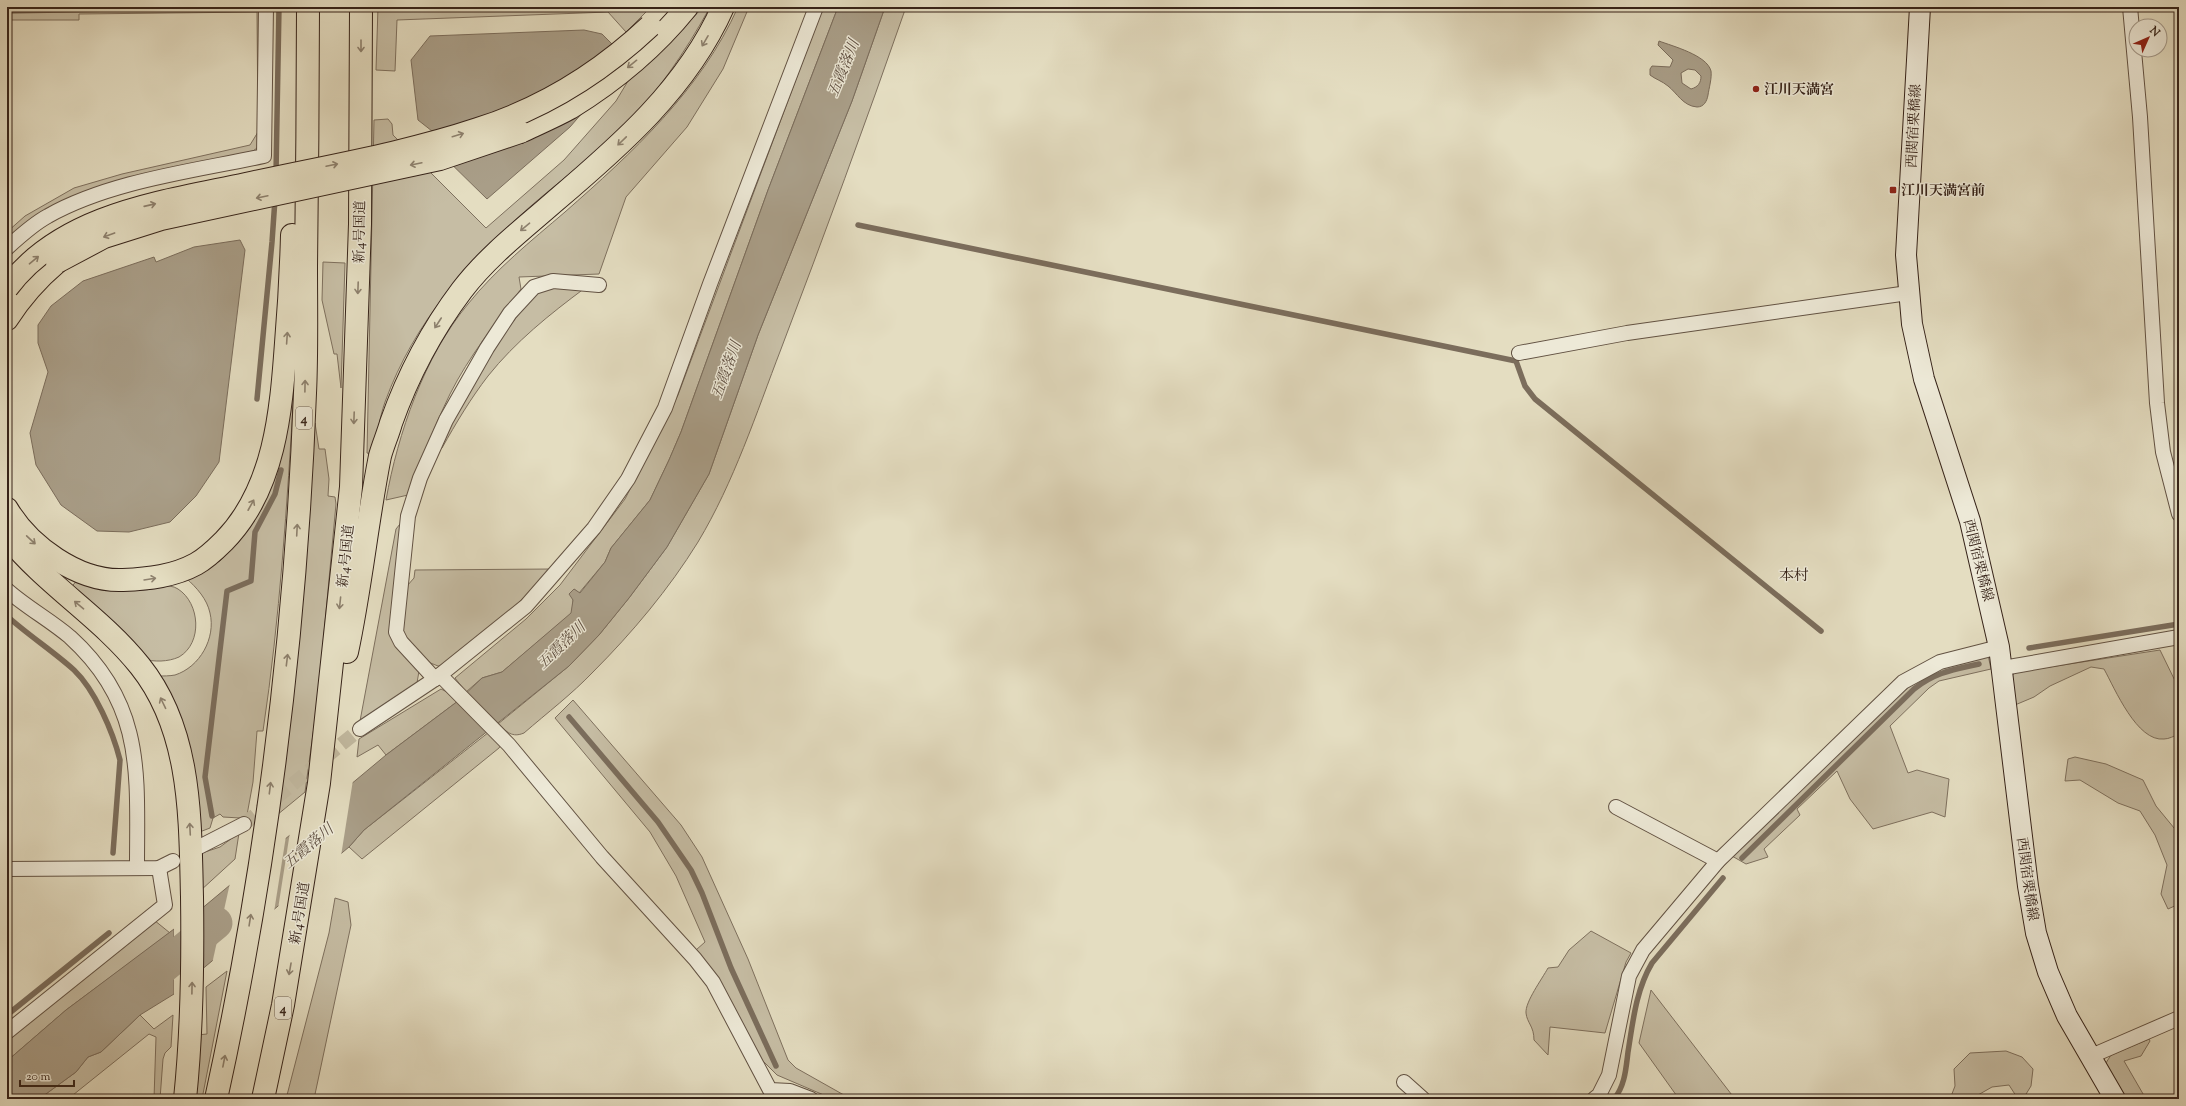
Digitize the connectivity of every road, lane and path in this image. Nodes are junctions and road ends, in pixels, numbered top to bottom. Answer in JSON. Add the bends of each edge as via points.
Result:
{"nodes":[{"id":1,"x":266,"y":7,"type":"edge"},
{"id":2,"x":295,"y":7,"type":"edge"},
{"id":3,"x":308,"y":7,"type":"edge"},
{"id":4,"x":361,"y":7,"type":"edge"},
{"id":5,"x":669,"y":7,"type":"edge"},
{"id":6,"x":687,"y":7,"type":"edge"},
{"id":7,"x":723,"y":7,"type":"edge"},
{"id":8,"x":816,"y":7,"type":"edge"},
{"id":9,"x":1920,"y":7,"type":"edge"},
{"id":10,"x":2130,"y":7,"type":"edge"},
{"id":11,"x":655,"y":32,"type":"junction"},
{"id":12,"x":7,"y":248,"type":"edge"},
{"id":13,"x":598,"y":285,"type":"dead end"},
{"id":14,"x":7,"y":288,"type":"edge"},
{"id":15,"x":1908,"y":293,"type":"junction"},
{"id":16,"x":7,"y":319,"type":"edge"},
{"id":17,"x":1519,"y":353,"type":"dead end"},
{"id":18,"x":7,"y":509,"type":"edge"},
{"id":19,"x":2179,"y":514,"type":"edge"},
{"id":20,"x":7,"y":536,"type":"edge"},
{"id":21,"x":7,"y":590,"type":"edge"},
{"id":22,"x":2179,"y":637,"type":"edge"},
{"id":23,"x":1999,"y":647,"type":"junction"},
{"id":24,"x":2003,"y":668,"type":"junction"},
{"id":25,"x":438,"y":677,"type":"junction"},
{"id":26,"x":360,"y":729,"type":"tunnel mouth"},
{"id":27,"x":319,"y":783,"type":"junction"},
{"id":28,"x":1616,"y":807,"type":"dead end"},
{"id":29,"x":244,"y":824,"type":"tunnel mouth"},
{"id":30,"x":199,"y":847,"type":"dead end"},
{"id":31,"x":173,"y":860,"type":"dead end"},
{"id":32,"x":1718,"y":861,"type":"junction"},
{"id":33,"x":137,"y":866,"type":"junction"},
{"id":34,"x":159,"y":868,"type":"junction"},
{"id":35,"x":7,"y":869,"type":"edge"},
{"id":36,"x":2179,"y":1018,"type":"edge"},
{"id":37,"x":7,"y":1032,"type":"edge"},
{"id":38,"x":2089,"y":1057,"type":"junction"},
{"id":39,"x":1404,"y":1082,"type":"dead end"},
{"id":40,"x":185,"y":1099,"type":"edge"},
{"id":41,"x":216,"y":1099,"type":"edge"},
{"id":42,"x":263,"y":1099,"type":"edge"},
{"id":43,"x":811,"y":1099,"type":"edge"},
{"id":44,"x":1423,"y":1099,"type":"edge"},
{"id":45,"x":1594,"y":1099,"type":"edge"},
{"id":46,"x":2115,"y":1099,"type":"edge"}],
"edges":[{"from":1,"to":12,"type":"street","via":[[264,156],[112,189],[70,204],[46,217]]},
{"from":18,"to":2,"type":"highway","one_way":true,"via":[[26,535],[63,563],[87,574],[119,580],[147,580],[170,575],[197,564],[235,529],[251,506],[272,451],[280,412],[285,361],[292,249]]},
{"from":41,"to":3,"type":"highway","number":"4","one_way":true,"via":[[244,959],[288,654],[305,400]]},
{"from":4,"to":27,"type":"highway","name":"新4号国道","number":"4","one_way":true,"via":[[360,224],[351,487]]},
{"from":5,"to":11,"type":"highway"},
{"from":6,"to":11,"type":"highway"},
{"from":7,"to":27,"type":"highway","one_way":true,"via":[[699,52],[657,107],[592,170],[486,262],[462,289],[420,355],[401,396],[381,455],[359,598]]},
{"from":8,"to":25,"type":"street","via":[[665,408],[628,479],[594,528],[526,606]]},
{"from":9,"to":15,"type":"main road","name":"西関宿栗橋線","via":[[1906,255]]},
{"from":10,"to":19,"type":"street","via":[[2140,117],[2157,403],[2163,452]]},
{"from":14,"to":11,"type":"highway","one_way":true,"bridge":true,"via":[[49,248],[75,232],[125,212],[436,142],[516,116],[565,92]]},
{"from":11,"to":16,"type":"highway","one_way":true,"bridge":true,"via":[[634,63],[596,92],[568,109],[520,132],[440,159],[161,218],[104,237],[63,259],[40,276]]},
{"from":13,"to":25,"type":"street","via":[[553,281],[534,287],[510,313],[446,420],[420,478],[408,516],[396,632],[401,642]]},
{"from":15,"to":17,"type":"street","via":[[1627,333]]},
{"from":15,"to":23,"type":"main road","name":"西関宿栗橋線","via":[[1924,379],[1970,521]]},
{"from":40,"to":20,"type":"highway","one_way":true,"via":[[192,1027],[190,825],[180,751],[171,721],[141,667],[118,640],[63,592]]},
{"from":21,"to":33,"type":"street","via":[[69,637],[89,657],[107,679],[123,712],[133,744],[137,780]]},
{"from":22,"to":24,"type":"street"},
{"from":23,"to":24,"type":"main road","name":"西関宿栗橋線"},
{"from":23,"to":32,"type":"street","via":[[1940,662],[1904,682]]},
{"from":24,"to":38,"type":"main road","name":"西関宿栗橋線","via":[[2028,886],[2036,933],[2048,972],[2067,1016]]},
{"from":25,"to":26,"type":"street"},
{"from":25,"to":43,"type":"street","via":[[502,737],[602,857],[695,959],[712,982],[770,1090],[790,1091]]},
{"from":27,"to":42,"type":"highway","name":"新4号国道","number":"4","one_way":true,"via":[[299,916]]},
{"from":28,"to":32,"type":"street"},
{"from":29,"to":30,"type":"street"},
{"from":31,"to":34,"type":"street"},
{"from":32,"to":45,"type":"street","via":[[1643,950],[1629,976],[1608,1075],[1599,1095]]},
{"from":33,"to":34,"type":"street"},
{"from":33,"to":35,"type":"street"},
{"from":34,"to":37,"type":"street","via":[[165,905]]},
{"from":36,"to":38,"type":"street"},
{"from":38,"to":46,"type":"main road","name":"西関宿栗橋線"},
{"from":39,"to":44,"type":"street"}]}
